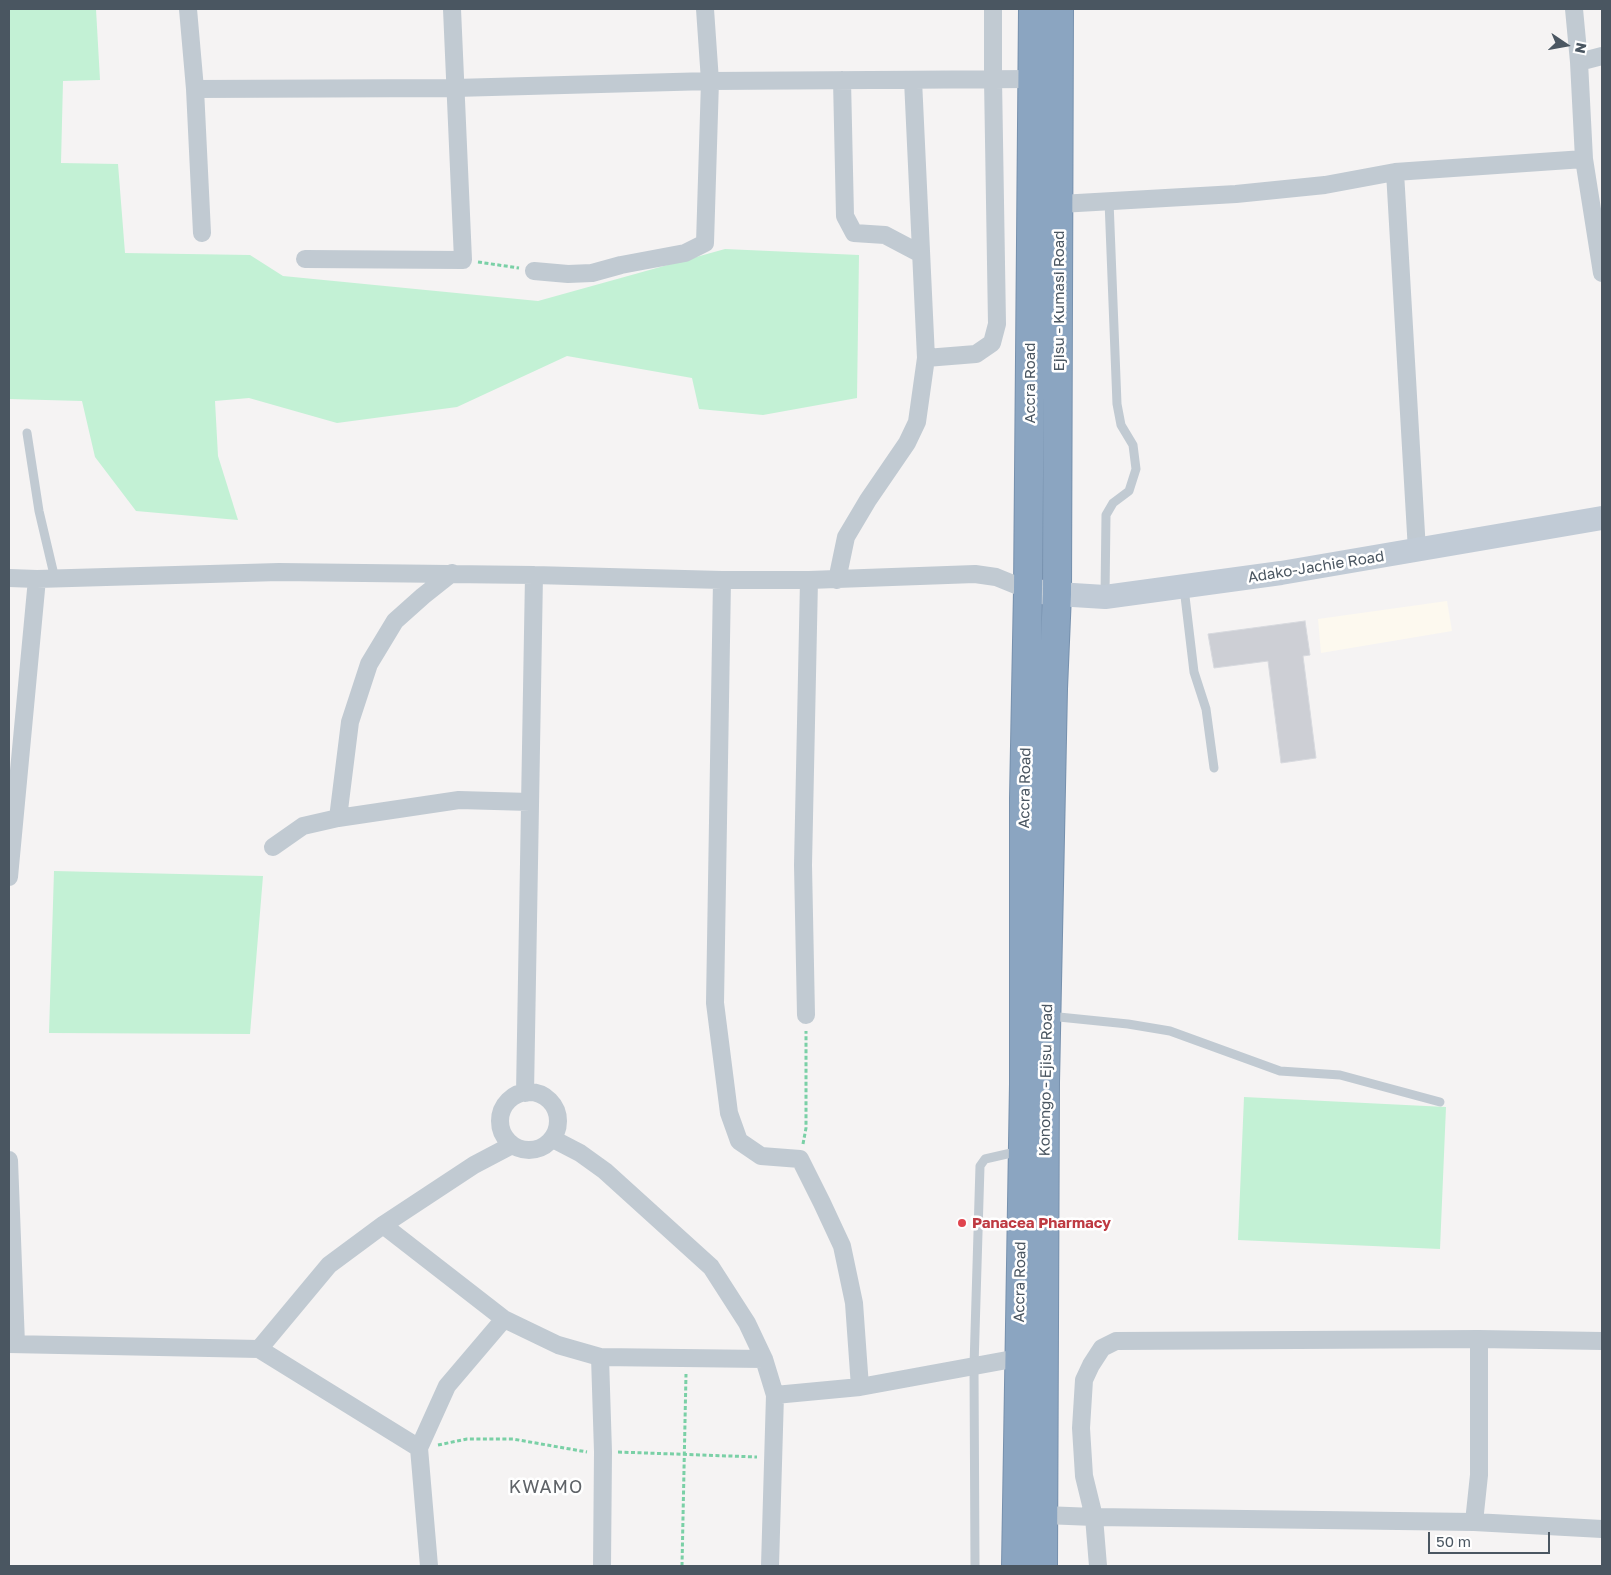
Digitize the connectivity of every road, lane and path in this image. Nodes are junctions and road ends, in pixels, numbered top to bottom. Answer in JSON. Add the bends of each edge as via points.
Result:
{"nodes":[{"id":1,"x":188,"y":9,"type":"edge"},
{"id":2,"x":452,"y":9,"type":"edge"},
{"id":3,"x":705,"y":9,"type":"edge"},
{"id":4,"x":993,"y":9,"type":"edge"},
{"id":5,"x":1033,"y":9,"type":"edge"},
{"id":6,"x":1059,"y":9,"type":"edge"},
{"id":7,"x":1574,"y":9,"type":"edge"},
{"id":8,"x":1602,"y":56,"type":"edge"},
{"id":9,"x":1579,"y":62,"type":"junction"},
{"id":10,"x":993,"y":79,"type":"junction"},
{"id":11,"x":1032,"y":79,"type":"junction"},
{"id":12,"x":842,"y":80,"type":"junction"},
{"id":13,"x":913,"y":80,"type":"junction"},
{"id":14,"x":710,"y":81,"type":"junction"},
{"id":15,"x":455,"y":88,"type":"junction"},
{"id":16,"x":195,"y":89,"type":"junction"},
{"id":17,"x":1584,"y":159,"type":"junction"},
{"id":18,"x":1395,"y":172,"type":"junction"},
{"id":19,"x":1109,"y":201,"type":"junction"},
{"id":20,"x":1060,"y":204,"type":"junction"},
{"id":21,"x":202,"y":233,"type":"dead end"},
{"id":22,"x":921,"y":254,"type":"junction"},
{"id":23,"x":305,"y":259,"type":"dead end"},
{"id":24,"x":463,"y":260,"type":"junction"},
{"id":25,"x":534,"y":271,"type":"joint"},
{"id":26,"x":1602,"y":273,"type":"edge"},
{"id":27,"x":926,"y":358,"type":"junction"},
{"id":28,"x":27,"y":433,"type":"dead end"},
{"id":29,"x":1602,"y":518,"type":"edge"},
{"id":30,"x":1417,"y":551,"type":"junction"},
{"id":31,"x":452,"y":573,"type":"junction"},
{"id":32,"x":534,"y":575,"type":"junction"},
{"id":33,"x":9,"y":578,"type":"edge"},
{"id":34,"x":36,"y":579,"type":"junction"},
{"id":35,"x":55,"y":579,"type":"junction"},
{"id":36,"x":722,"y":580,"type":"junction"},
{"id":37,"x":809,"y":580,"type":"junction"},
{"id":38,"x":837,"y":580,"type":"junction"},
{"id":39,"x":1184,"y":585,"type":"junction"},
{"id":40,"x":1028,"y":590,"type":"junction"},
{"id":41,"x":1057,"y":594,"type":"junction"},
{"id":42,"x":1105,"y":597,"type":"junction"},
{"id":43,"x":1214,"y":768,"type":"dead end"},
{"id":44,"x":530,"y":802,"type":"junction"},
{"id":45,"x":338,"y":818,"type":"junction"},
{"id":46,"x":273,"y":847,"type":"dead end"},
{"id":47,"x":9,"y":877,"type":"edge"},
{"id":48,"x":806,"y":1016,"type":"joint"},
{"id":49,"x":1047,"y":1016,"type":"junction"},
{"id":50,"x":524,"y":1093,"type":"junction"},
{"id":51,"x":1440,"y":1102,"type":"dead end"},
{"id":52,"x":553,"y":1138,"type":"junction"},
{"id":53,"x":512,"y":1145,"type":"junction"},
{"id":54,"x":1023,"y":1150,"type":"junction"},
{"id":55,"x":800,"y":1159,"type":"junction"},
{"id":56,"x":9,"y":1160,"type":"edge"},
{"id":57,"x":9,"y":1178,"type":"edge"},
{"id":58,"x":382,"y":1225,"type":"junction"},
{"id":59,"x":504,"y":1319,"type":"junction"},
{"id":60,"x":1479,"y":1339,"type":"junction"},
{"id":61,"x":1602,"y":1341,"type":"edge"},
{"id":62,"x":12,"y":1344,"type":"edge"},
{"id":63,"x":259,"y":1349,"type":"junction"},
{"id":64,"x":1032,"y":1356,"type":"junction"},
{"id":65,"x":600,"y":1357,"type":"junction"},
{"id":66,"x":686,"y":1358,"type":"junction"},
{"id":67,"x":764,"y":1359,"type":"junction"},
{"id":68,"x":974,"y":1366,"type":"junction"},
{"id":69,"x":860,"y":1387,"type":"junction"},
{"id":70,"x":775,"y":1395,"type":"junction"},
{"id":71,"x":419,"y":1448,"type":"junction"},
{"id":72,"x":603,"y":1454,"type":"junction"},
{"id":73,"x":684,"y":1454,"type":"junction"},
{"id":74,"x":773,"y":1457,"type":"junction"},
{"id":75,"x":1044,"y":1515,"type":"junction"},
{"id":76,"x":1094,"y":1517,"type":"junction"},
{"id":77,"x":1474,"y":1522,"type":"junction"},
{"id":78,"x":1602,"y":1529,"type":"edge"},
{"id":79,"x":429,"y":1566,"type":"edge"},
{"id":80,"x":602,"y":1566,"type":"edge"},
{"id":81,"x":682,"y":1566,"type":"edge"},
{"id":82,"x":770,"y":1566,"type":"edge"},
{"id":83,"x":975,"y":1566,"type":"edge"},
{"id":84,"x":1016,"y":1566,"type":"edge"},
{"id":85,"x":1043,"y":1566,"type":"edge"},
{"id":86,"x":1098,"y":1566,"type":"edge"}],
"edges":[{"from":1,"to":16,"type":"street"},
{"from":2,"to":15,"type":"street"},
{"from":3,"to":14,"type":"street"},
{"from":4,"to":10,"type":"street"},
{"from":5,"to":11,"type":"highway","name":"Accra Road"},
{"from":6,"to":20,"type":"highway","name":"Ejisu - Kumasi Road"},
{"from":7,"to":9,"type":"street"},
{"from":8,"to":9,"type":"street"},
{"from":9,"to":17,"type":"street"},
{"from":10,"to":11,"type":"street"},
{"from":10,"to":13,"type":"street"},
{"from":10,"to":27,"type":"street","via":[[997,324],[992,343],[976,354]]},
{"from":11,"to":40,"type":"highway","name":"Accra Road"},
{"from":12,"to":13,"type":"street"},
{"from":12,"to":14,"type":"street"},
{"from":12,"to":22,"type":"street","via":[[845,216],[854,234],[885,235]]},
{"from":13,"to":22,"type":"street"},
{"from":14,"to":15,"type":"street"},
{"from":14,"to":25,"type":"street","via":[[705,242],[685,253],[592,273]]},
{"from":15,"to":16,"type":"street"},
{"from":15,"to":24,"type":"street"},
{"from":16,"to":21,"type":"street"},
{"from":17,"to":18,"type":"street"},
{"from":17,"to":26,"type":"street"},
{"from":18,"to":19,"type":"street","via":[[1324,185],[1236,194]]},
{"from":18,"to":30,"type":"street"},
{"from":19,"to":20,"type":"street"},
{"from":19,"to":42,"type":"lane","via":[[1117,404],[1121,425],[1133,445],[1136,469],[1129,491],[1113,503],[1106,515]]},
{"from":20,"to":41,"type":"highway","name":"Ejisu - Kumasi Road"},
{"from":22,"to":27,"type":"street"},
{"from":23,"to":24,"type":"street"},
{"from":24,"to":25,"type":"path"},
{"from":27,"to":38,"type":"street","via":[[917,422],[907,443],[846,537]]},
{"from":28,"to":35,"type":"lane","via":[[39,511]]},
{"from":29,"to":30,"type":"street","name":"Adako-Jachie Road"},
{"from":30,"to":39,"type":"street","name":"Adako-Jachie Road"},
{"from":31,"to":32,"type":"street"},
{"from":31,"to":35,"type":"street","via":[[279,572]]},
{"from":31,"to":45,"type":"street","via":[[395,621],[369,664],[350,722]]},
{"from":32,"to":36,"type":"street"},
{"from":32,"to":44,"type":"street"},
{"from":33,"to":34,"type":"street"},
{"from":34,"to":35,"type":"street"},
{"from":34,"to":47,"type":"street"},
{"from":36,"to":37,"type":"street"},
{"from":36,"to":55,"type":"street","via":[[715,1003],[729,1113],[739,1141],[761,1156]]},
{"from":37,"to":38,"type":"street"},
{"from":37,"to":48,"type":"street","via":[[803,865]]},
{"from":38,"to":40,"type":"street","via":[[975,574],[996,577]]},
{"from":39,"to":42,"type":"street","name":"Adako-Jachie Road"},
{"from":39,"to":43,"type":"lane","via":[[1194,672],[1206,709]]},
{"from":40,"to":41,"type":"street","name":"Adako-Jachie Road"},
{"from":40,"to":54,"type":"highway","name":"Accra Road"},
{"from":41,"to":42,"type":"street","name":"Adako-Jachie Road"},
{"from":41,"to":49,"type":"highway","name":"Konongo - Ejisu Road"},
{"from":44,"to":45,"type":"street","via":[[459,800]]},
{"from":44,"to":50,"type":"street"},
{"from":45,"to":46,"type":"street","via":[[303,826]]},
{"from":48,"to":55,"type":"path","via":[[806,1128]]},
{"from":49,"to":51,"type":"lane","via":[[1170,1030],[1280,1071],[1340,1076]]},
{"from":49,"to":64,"type":"highway","name":"Konongo - Ejisu Road"},
{"from":50,"to":52,"type":"street","via":[[536,1093],[554,1106],[558,1128]]},
{"from":50,"to":53,"type":"street","via":[[514,1096],[501,1115],[504,1137]]},
{"from":52,"to":53,"type":"street","via":[[534,1150],[522,1150]]},
{"from":52,"to":67,"type":"street","via":[[605,1171],[711,1267],[747,1323]]},
{"from":53,"to":58,"type":"street","via":[[474,1164]]},
{"from":54,"to":64,"type":"highway","name":"Accra Road"},
{"from":54,"to":68,"type":"lane","via":[[985,1159],[980,1166]]},
{"from":55,"to":69,"type":"street","via":[[842,1246],[854,1303]]},
{"from":56,"to":57,"type":"street"},
{"from":57,"to":62,"type":"street"},
{"from":58,"to":59,"type":"street"},
{"from":58,"to":63,"type":"street","via":[[329,1265]]},
{"from":59,"to":65,"type":"street","via":[[558,1345]]},
{"from":59,"to":71,"type":"street","via":[[447,1386]]},
{"from":60,"to":61,"type":"street"},
{"from":60,"to":76,"type":"street","via":[[1116,1341],[1102,1348],[1084,1380],[1081,1428],[1084,1476]]},
{"from":60,"to":77,"type":"street","via":[[1479,1475]]},
{"from":62,"to":63,"type":"street"},
{"from":63,"to":71,"type":"street"},
{"from":64,"to":68,"type":"street"},
{"from":64,"to":75,"type":"highway","name":"Konongo - Ejisu Road"},
{"from":64,"to":84,"type":"highway","name":"Accra Road"},
{"from":65,"to":66,"type":"street"},
{"from":65,"to":72,"type":"street"},
{"from":66,"to":67,"type":"street"},
{"from":66,"to":73,"type":"path"},
{"from":67,"to":70,"type":"street"},
{"from":68,"to":69,"type":"street"},
{"from":68,"to":83,"type":"lane"},
{"from":69,"to":70,"type":"street"},
{"from":70,"to":74,"type":"street"},
{"from":71,"to":72,"type":"path","via":[[467,1439],[513,1439]]},
{"from":71,"to":79,"type":"street"},
{"from":72,"to":73,"type":"path"},
{"from":72,"to":80,"type":"street"},
{"from":73,"to":74,"type":"path"},
{"from":73,"to":81,"type":"path"},
{"from":74,"to":82,"type":"street"},
{"from":75,"to":76,"type":"street"},
{"from":75,"to":85,"type":"highway","name":"Konongo - Ejisu Road"},
{"from":76,"to":77,"type":"street"},
{"from":76,"to":86,"type":"street"},
{"from":77,"to":78,"type":"street"}]}
